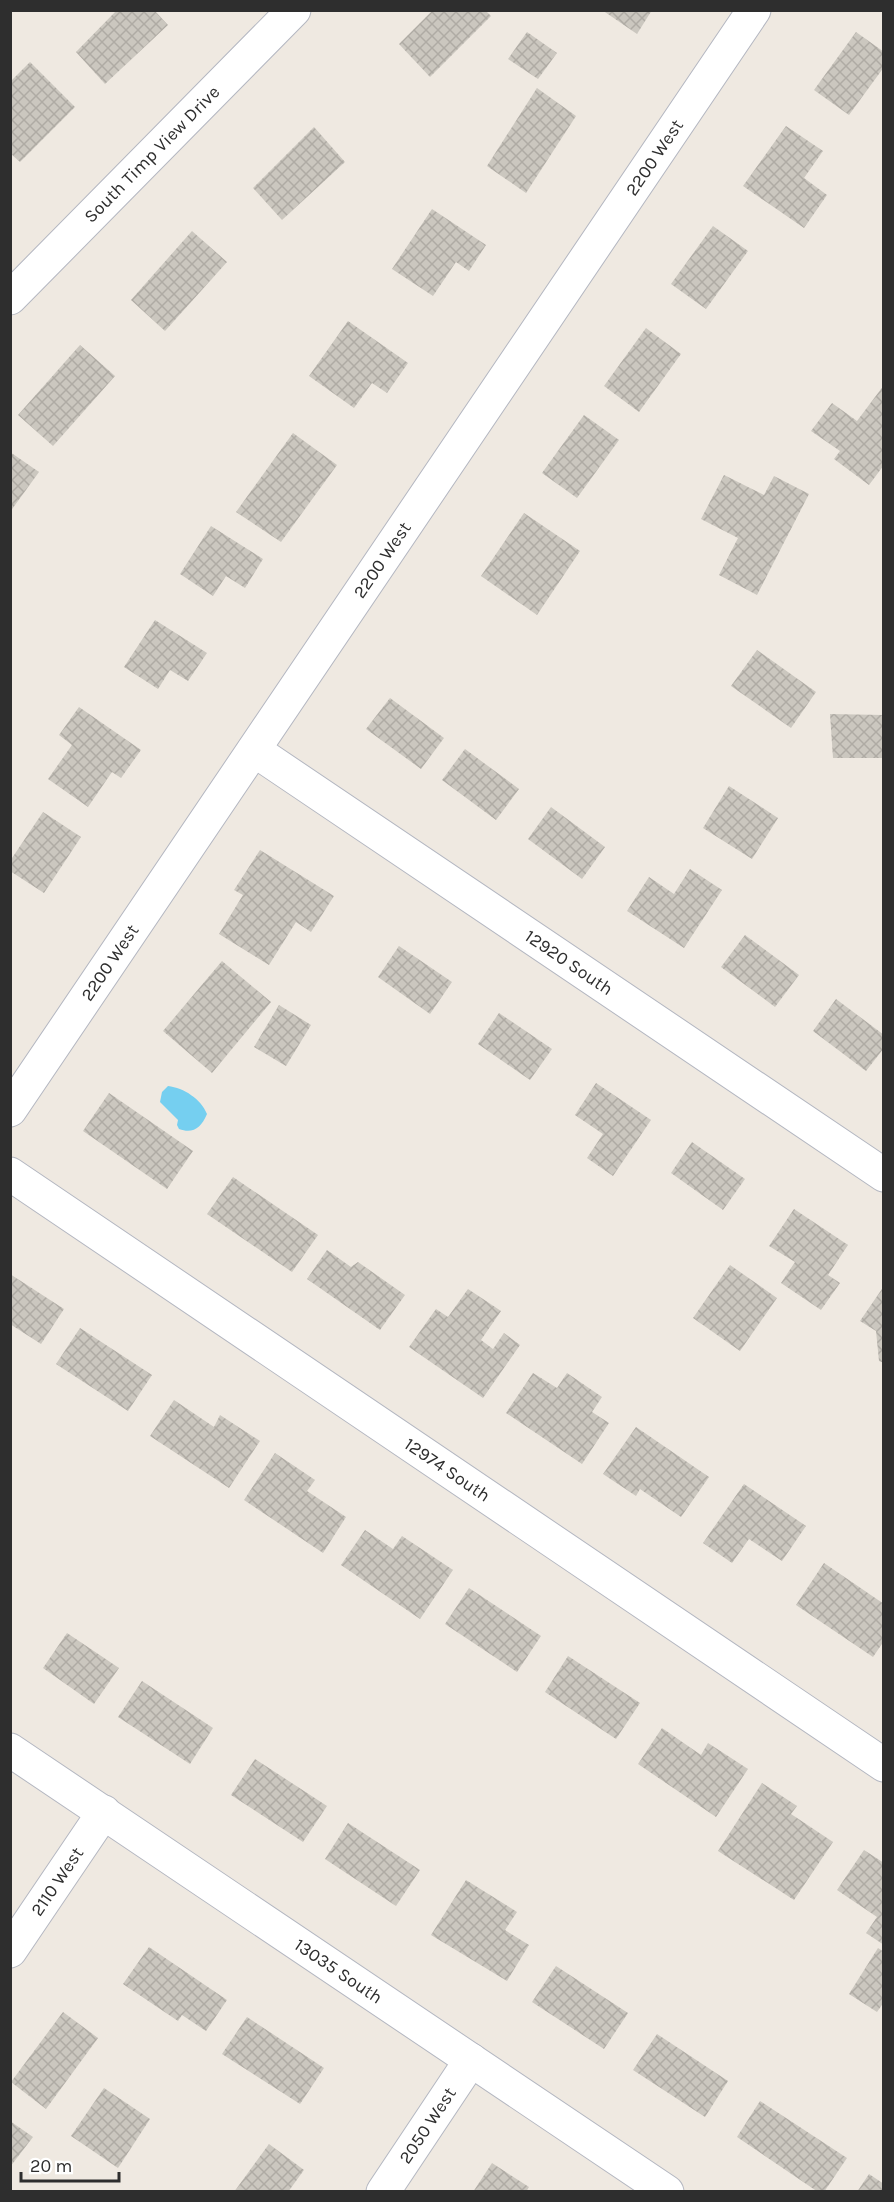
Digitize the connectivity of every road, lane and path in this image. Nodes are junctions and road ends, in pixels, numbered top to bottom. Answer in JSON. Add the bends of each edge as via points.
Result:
{"nodes":[{"id":1,"x":294,"y":10,"type":"edge"},
{"id":2,"x":754,"y":10,"type":"edge"},
{"id":3,"x":10,"y":298,"type":"edge"},
{"id":4,"x":254,"y":750,"type":"junction"},
{"id":5,"x":10,"y":1110,"type":"edge"},
{"id":6,"x":10,"y":1174,"type":"edge"},
{"id":7,"x":884,"y":1175,"type":"edge"},
{"id":8,"x":10,"y":1750,"type":"edge"},
{"id":9,"x":884,"y":1765,"type":"edge"},
{"id":10,"x":104,"y":1812,"type":"junction"},
{"id":11,"x":10,"y":1951,"type":"edge"},
{"id":12,"x":471,"y":2060,"type":"junction"},
{"id":13,"x":383,"y":2192,"type":"edge"},
{"id":14,"x":667,"y":2192,"type":"edge"}],
"edges":[{"from":1,"to":3,"type":"street","name":"South Timp View Drive"},
{"from":2,"to":4,"type":"street","name":"2200 West"},
{"from":4,"to":5,"type":"street","name":"2200 West"},
{"from":4,"to":7,"type":"street","name":"12920 South"},
{"from":6,"to":9,"type":"street","name":"12974 South"},
{"from":8,"to":10,"type":"street","name":"13035 South"},
{"from":10,"to":11,"type":"street","name":"2110 West"},
{"from":10,"to":12,"type":"street","name":"13035 South"},
{"from":12,"to":13,"type":"street","name":"2050 West"},
{"from":12,"to":14,"type":"street","name":"13035 South"}]}
